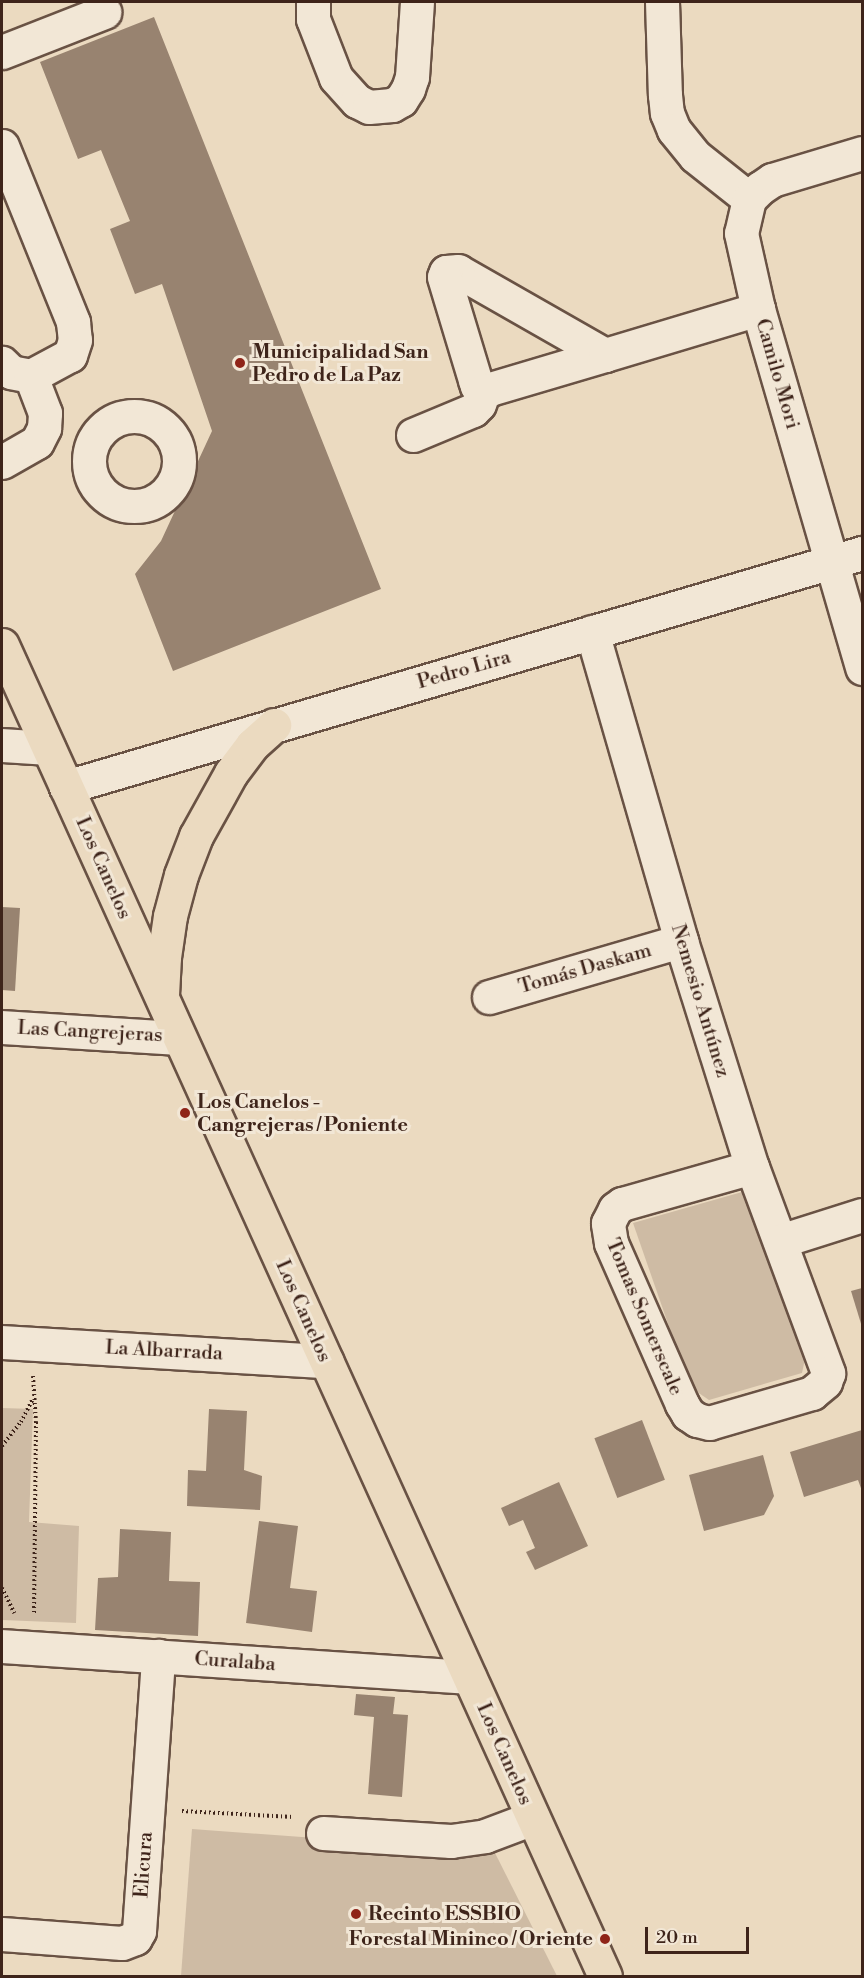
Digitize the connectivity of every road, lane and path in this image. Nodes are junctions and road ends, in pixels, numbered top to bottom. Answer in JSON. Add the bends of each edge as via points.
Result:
{"nodes":[{"id":1,"x":313,"y":2,"type":"edge"},
{"id":2,"x":417,"y":2,"type":"edge"},
{"id":3,"x":662,"y":2,"type":"edge"},
{"id":4,"x":104,"y":12,"type":"dead end"},
{"id":5,"x":2,"y":52,"type":"edge"},
{"id":6,"x":2,"y":146,"type":"edge"},
{"id":7,"x":862,"y":153,"type":"edge"},
{"id":8,"x":749,"y":199,"type":"junction"},
{"id":9,"x":758,"y":309,"type":"junction"},
{"id":10,"x":605,"y":355,"type":"junction"},
{"id":11,"x":2,"y":363,"type":"edge"},
{"id":12,"x":31,"y":376,"type":"junction"},
{"id":13,"x":484,"y":390,"type":"junction"},
{"id":14,"x":44,"y":428,"type":"junction"},
{"id":15,"x":413,"y":435,"type":"dead end"},
{"id":16,"x":92,"y":443,"type":"dead end"},
{"id":17,"x":2,"y":462,"type":"edge"},
{"id":18,"x":862,"y":553,"type":"edge"},
{"id":19,"x":831,"y":562,"type":"junction"},
{"id":20,"x":592,"y":632,"type":"junction"},
{"id":21,"x":2,"y":645,"type":"edge"},
{"id":22,"x":862,"y":668,"type":"edge"},
{"id":23,"x":274,"y":725,"type":"junction"},
{"id":24,"x":2,"y":745,"type":"edge"},
{"id":25,"x":48,"y":748,"type":"junction"},
{"id":26,"x":66,"y":787,"type":"junction"},
{"id":27,"x":681,"y":941,"type":"junction"},
{"id":28,"x":489,"y":997,"type":"dead end"},
{"id":29,"x":162,"y":1000,"type":"junction"},
{"id":30,"x":2,"y":1027,"type":"edge"},
{"id":31,"x":179,"y":1038,"type":"junction"},
{"id":32,"x":752,"y":1167,"type":"junction"},
{"id":33,"x":862,"y":1215,"type":"edge"},
{"id":34,"x":780,"y":1241,"type":"junction"},
{"id":35,"x":2,"y":1342,"type":"edge"},
{"id":36,"x":34,"y":1344,"type":"junction"},
{"id":37,"x":326,"y":1361,"type":"junction"},
{"id":38,"x":827,"y":1364,"type":"joint"},
{"id":39,"x":32,"y":1400,"type":"junction"},
{"id":40,"x":2,"y":1446,"type":"edge"},
{"id":41,"x":17,"y":1647,"type":"edge"},
{"id":42,"x":158,"y":1656,"type":"junction"},
{"id":43,"x":469,"y":1677,"type":"junction"},
{"id":44,"x":148,"y":1809,"type":"junction"},
{"id":45,"x":533,"y":1818,"type":"junction"},
{"id":46,"x":323,"y":1833,"type":"joint"},
{"id":47,"x":2,"y":1934,"type":"edge"},
{"id":48,"x":605,"y":1977,"type":"edge"}],
"edges":[{"from":1,"to":2,"type":"street","via":[[313,20],[336,78],[357,101],[369,107],[382,107],[401,100],[412,77]]},
{"from":3,"to":8,"type":"street","via":[[665,95],[674,130],[695,156]]},
{"from":4,"to":5,"type":"street"},
{"from":6,"to":12,"type":"street","via":[[73,322],[75,340],[70,355]]},
{"from":7,"to":8,"type":"street","via":[[772,180]]},
{"from":8,"to":9,"type":"street","name":"Camilo Mori","via":[[741,233]]},
{"from":9,"to":10,"type":"street"},
{"from":9,"to":19,"type":"street","name":"Camilo Mori"},
{"from":10,"to":13,"type":"street"},
{"from":10,"to":13,"type":"street","via":[[451,270],[444,277],[477,386]]},
{"from":11,"to":12,"type":"street","via":[[11,372]]},
{"from":12,"to":14,"type":"street","via":[[45,413]]},
{"from":13,"to":15,"type":"street","via":[[473,410]]},
{"from":14,"to":16,"type":"street"},
{"from":14,"to":17,"type":"street","via":[[37,442]]},
{"from":18,"to":19,"type":"street","name":"Pedro Lira"},
{"from":19,"to":20,"type":"street","name":"Pedro Lira"},
{"from":19,"to":22,"type":"street","name":"Camilo Mori"},
{"from":20,"to":23,"type":"street","name":"Pedro Lira"},
{"from":20,"to":27,"type":"street","name":"Nemesio Antúnez"},
{"from":21,"to":25,"type":"main road","name":"Los Canelos"},
{"from":23,"to":26,"type":"street","name":"Pedro Lira"},
{"from":23,"to":29,"type":"main road","via":[[252,745],[231,773],[196,836],[170,916]]},
{"from":24,"to":25,"type":"street"},
{"from":25,"to":26,"type":"main road","name":"Los Canelos"},
{"from":26,"to":29,"type":"main road","name":"Los Canelos"},
{"from":27,"to":28,"type":"street","name":"Tomás Daskam"},
{"from":27,"to":32,"type":"street","name":"Nemesio Antúnez"},
{"from":29,"to":31,"type":"main road","name":"Los Canelos"},
{"from":30,"to":31,"type":"street","name":"Las Cangrejeras"},
{"from":31,"to":37,"type":"main road","name":"Los Canelos"},
{"from":32,"to":34,"type":"street","name":"Nemesio Antúnez"},
{"from":32,"to":38,"type":"street","name":"Tomas Somerscale","via":[[622,1204],[608,1223],[611,1243],[682,1404],[697,1420],[709,1423],[812,1393],[825,1382]]},
{"from":33,"to":34,"type":"street"},
{"from":34,"to":38,"type":"street","name":"Nemesio Antúnez"},
{"from":35,"to":36,"type":"street","name":"La Albarrada"},
{"from":36,"to":37,"type":"street","name":"La Albarrada"},
{"from":36,"to":39,"type":"path"},
{"from":37,"to":43,"type":"main road","name":"Los Canelos"},
{"from":39,"to":40,"type":"path"},
{"from":39,"to":41,"type":"path","via":[[36,1422]]},
{"from":41,"to":42,"type":"street","name":"Curalaba"},
{"from":42,"to":43,"type":"street","name":"Curalaba"},
{"from":42,"to":44,"type":"street","name":"Elicura"},
{"from":43,"to":45,"type":"main road","name":"Los Canelos"},
{"from":44,"to":46,"type":"path","via":[[296,1817]]},
{"from":44,"to":47,"type":"street","name":"Elicura","via":[[141,1923],[135,1938],[122,1943]]},
{"from":45,"to":46,"type":"street","via":[[484,1836],[451,1841]]},
{"from":45,"to":48,"type":"main road","name":"Los Canelos"}]}
